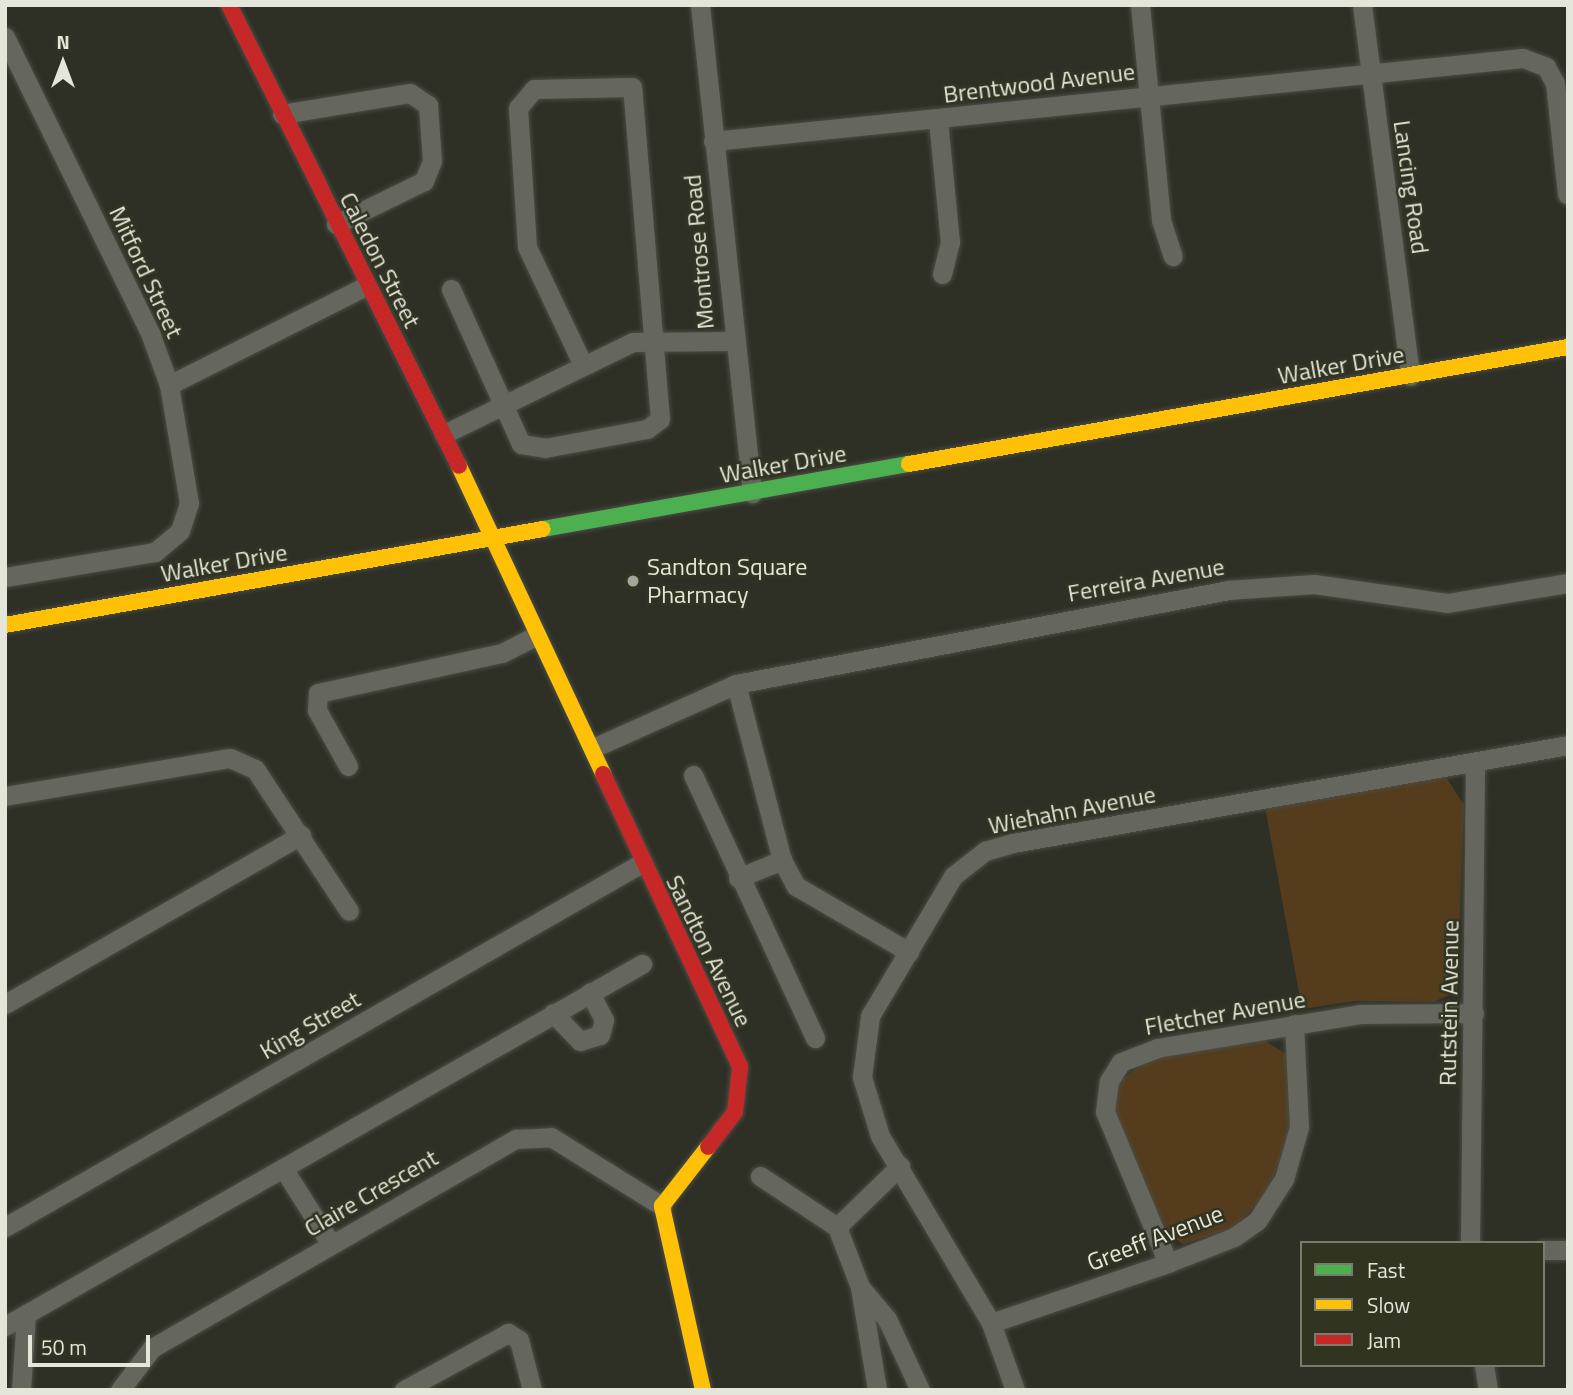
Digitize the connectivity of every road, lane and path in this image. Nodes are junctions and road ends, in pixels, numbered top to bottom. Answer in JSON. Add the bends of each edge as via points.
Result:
{"nodes":[{"id":1,"x":229,"y":5,"type":"edge"},
{"id":2,"x":700,"y":5,"type":"edge"},
{"id":3,"x":1140,"y":5,"type":"edge"},
{"id":4,"x":1362,"y":5,"type":"edge"},
{"id":5,"x":5,"y":37,"type":"edge"},
{"id":6,"x":1371,"y":79,"type":"junction"},
{"id":7,"x":1146,"y":96,"type":"junction"},
{"id":8,"x":282,"y":114,"type":"junction"},
{"id":9,"x":938,"y":120,"type":"junction"},
{"id":10,"x":713,"y":141,"type":"junction"},
{"id":11,"x":1567,"y":194,"type":"edge"},
{"id":12,"x":336,"y":225,"type":"junction"},
{"id":13,"x":1173,"y":256,"type":"dead end"},
{"id":14,"x":942,"y":274,"type":"dead end"},
{"id":15,"x":366,"y":286,"type":"junction"},
{"id":16,"x":451,"y":289,"type":"dead end"},
{"id":17,"x":732,"y":341,"type":"junction"},
{"id":18,"x":656,"y":342,"type":"junction"},
{"id":19,"x":1568,"y":347,"type":"edge"},
{"id":20,"x":583,"y":365,"type":"junction"},
{"id":21,"x":1410,"y":376,"type":"junction"},
{"id":22,"x":169,"y":384,"type":"junction"},
{"id":23,"x":502,"y":408,"type":"junction"},
{"id":24,"x":444,"y":434,"type":"junction"},
{"id":25,"x":752,"y":493,"type":"junction"},
{"id":26,"x":489,"y":536,"type":"junction"},
{"id":27,"x":5,"y":577,"type":"edge"},
{"id":28,"x":1568,"y":583,"type":"edge"},
{"id":29,"x":5,"y":625,"type":"edge"},
{"id":30,"x":537,"y":635,"type":"junction"},
{"id":31,"x":736,"y":684,"type":"junction"},
{"id":32,"x":1568,"y":745,"type":"edge"},
{"id":33,"x":593,"y":748,"type":"junction"},
{"id":34,"x":1475,"y":763,"type":"junction"},
{"id":35,"x":348,"y":766,"type":"dead end"},
{"id":36,"x":693,"y":775,"type":"dead end"},
{"id":37,"x":5,"y":796,"type":"edge"},
{"id":38,"x":301,"y":835,"type":"junction"},
{"id":39,"x":782,"y":860,"type":"junction"},
{"id":40,"x":640,"y":864,"type":"junction"},
{"id":41,"x":738,"y":878,"type":"junction"},
{"id":42,"x":349,"y":911,"type":"dead end"},
{"id":43,"x":909,"y":952,"type":"junction"},
{"id":44,"x":642,"y":964,"type":"dead end"},
{"id":45,"x":590,"y":992,"type":"junction"},
{"id":46,"x":5,"y":1004,"type":"edge"},
{"id":47,"x":553,"y":1013,"type":"junction"},
{"id":48,"x":1474,"y":1013,"type":"junction"},
{"id":49,"x":1294,"y":1024,"type":"junction"},
{"id":50,"x":815,"y":1038,"type":"dead end"},
{"id":51,"x":900,"y":1166,"type":"junction"},
{"id":52,"x":283,"y":1168,"type":"junction"},
{"id":53,"x":760,"y":1176,"type":"dead end"},
{"id":54,"x":662,"y":1206,"type":"junction"},
{"id":55,"x":5,"y":1227,"type":"edge"},
{"id":56,"x":837,"y":1227,"type":"junction"},
{"id":57,"x":1470,"y":1241,"type":"edge"},
{"id":58,"x":331,"y":1244,"type":"junction"},
{"id":59,"x":1545,"y":1250,"type":"edge"},
{"id":60,"x":1568,"y":1250,"type":"edge"},
{"id":61,"x":1168,"y":1263,"type":"junction"},
{"id":62,"x":860,"y":1287,"type":"junction"},
{"id":63,"x":26,"y":1314,"type":"junction"},
{"id":64,"x":991,"y":1323,"type":"junction"},
{"id":65,"x":5,"y":1326,"type":"edge"},
{"id":66,"x":1484,"y":1367,"type":"edge"},
{"id":67,"x":21,"y":1390,"type":"edge"},
{"id":68,"x":120,"y":1390,"type":"edge"},
{"id":69,"x":404,"y":1390,"type":"edge"},
{"id":70,"x":532,"y":1390,"type":"edge"},
{"id":71,"x":703,"y":1390,"type":"edge"},
{"id":72,"x":877,"y":1390,"type":"edge"},
{"id":73,"x":920,"y":1390,"type":"edge"},
{"id":74,"x":1015,"y":1390,"type":"edge"},
{"id":75,"x":1488,"y":1390,"type":"edge"}],
"edges":[{"from":1,"to":8,"type":"street","name":"Caledon Street"},
{"from":2,"to":10,"type":"street","name":"Montrose Road"},
{"from":3,"to":7,"type":"street"},
{"from":4,"to":6,"type":"street","name":"Lancing Road"},
{"from":5,"to":22,"type":"street","name":"Mitford Street"},
{"from":6,"to":7,"type":"street","name":"Brentwood Avenue"},
{"from":6,"to":11,"type":"street","name":"Brentwood Avenue","via":[[1488,60],[1539,62],[1559,96]]},
{"from":6,"to":21,"type":"street","name":"Lancing Road"},
{"from":7,"to":9,"type":"street","name":"Brentwood Avenue"},
{"from":7,"to":13,"type":"street","via":[[1161,220]]},
{"from":8,"to":12,"type":"street","name":"Caledon Street"},
{"from":8,"to":12,"type":"street","via":[[410,93],[428,105],[432,161],[424,181]]},
{"from":9,"to":10,"type":"street","name":"Brentwood Avenue"},
{"from":9,"to":14,"type":"street","via":[[950,242]]},
{"from":10,"to":17,"type":"street","name":"Montrose Road"},
{"from":12,"to":15,"type":"street","name":"Caledon Street"},
{"from":15,"to":22,"type":"street"},
{"from":15,"to":24,"type":"street","name":"Caledon Street"},
{"from":16,"to":23,"type":"street"},
{"from":17,"to":18,"type":"street"},
{"from":17,"to":25,"type":"street","name":"Montrose Road"},
{"from":18,"to":20,"type":"street","via":[[633,342]]},
{"from":18,"to":20,"type":"street","via":[[634,90],[620,84],[534,89],[521,101],[517,120],[527,247]]},
{"from":18,"to":23,"type":"street","via":[[662,413],[652,427],[532,449],[521,444]]},
{"from":19,"to":21,"type":"street","name":"Walker Drive"},
{"from":20,"to":23,"type":"street"},
{"from":21,"to":25,"type":"street","name":"Walker Drive"},
{"from":22,"to":27,"type":"street","name":"Mitford Street","via":[[189,503],[172,540],[155,552]]},
{"from":23,"to":24,"type":"street"},
{"from":24,"to":26,"type":"street","name":"Caledon Street"},
{"from":25,"to":26,"type":"street","name":"Walker Drive"},
{"from":26,"to":29,"type":"street","name":"Walker Drive"},
{"from":26,"to":30,"type":"street","name":"Sandton Avenue"},
{"from":28,"to":31,"type":"street","name":"Ferreira Avenue","via":[[1447,603],[1273,584]]},
{"from":30,"to":33,"type":"street","name":"Sandton Avenue"},
{"from":30,"to":35,"type":"street","via":[[502,653],[318,693],[317,710]]},
{"from":31,"to":33,"type":"street","name":"Ferreira Avenue"},
{"from":31,"to":39,"type":"street"},
{"from":32,"to":34,"type":"street","name":"Wiehahn Avenue"},
{"from":33,"to":40,"type":"street","name":"Sandton Avenue"},
{"from":34,"to":43,"type":"street","name":"Wiehahn Avenue","via":[[985,851],[953,876]]},
{"from":34,"to":48,"type":"street","name":"Rutstein Avenue"},
{"from":36,"to":41,"type":"street"},
{"from":37,"to":38,"type":"street","via":[[230,758],[255,769]]},
{"from":38,"to":42,"type":"street"},
{"from":38,"to":46,"type":"street"},
{"from":39,"to":41,"type":"street"},
{"from":39,"to":43,"type":"street","via":[[806,895]]},
{"from":40,"to":54,"type":"street","name":"Sandton Avenue","via":[[741,1080],[734,1112]]},
{"from":40,"to":55,"type":"street","name":"King Street"},
{"from":41,"to":50,"type":"street"},
{"from":43,"to":51,"type":"street","name":"Wiehahn Avenue","via":[[870,1016],[861,1053],[867,1108]]},
{"from":44,"to":45,"type":"street"},
{"from":45,"to":47,"type":"street"},
{"from":45,"to":47,"type":"street","via":[[604,1020],[600,1035],[580,1041]]},
{"from":47,"to":52,"type":"street"},
{"from":48,"to":49,"type":"street","name":"Fletcher Avenue","via":[[1362,1014]]},
{"from":48,"to":57,"type":"street","name":"Rutstein Avenue"},
{"from":49,"to":61,"type":"street","name":"Greeff Avenue","via":[[1299,1127],[1273,1202],[1234,1237]]},
{"from":49,"to":61,"type":"street","name":"Fletcher Avenue","via":[[1132,1055],[1113,1072],[1105,1112]]},
{"from":51,"to":56,"type":"street"},
{"from":51,"to":64,"type":"street","name":"Wiehahn Avenue"},
{"from":52,"to":58,"type":"street"},
{"from":52,"to":63,"type":"street"},
{"from":53,"to":56,"type":"street"},
{"from":54,"to":58,"type":"street","name":"Claire Crescent","via":[[572,1147],[533,1136],[500,1146]]},
{"from":54,"to":71,"type":"street"},
{"from":56,"to":62,"type":"street"},
{"from":58,"to":68,"type":"street","name":"Claire Crescent","via":[[152,1348]]},
{"from":59,"to":60,"type":"street"},
{"from":61,"to":64,"type":"street","name":"Greeff Avenue"},
{"from":62,"to":72,"type":"street"},
{"from":62,"to":73,"type":"street","via":[[882,1310]]},
{"from":63,"to":65,"type":"street"},
{"from":63,"to":67,"type":"street"},
{"from":64,"to":74,"type":"street","name":"Wiehahn Avenue"},
{"from":66,"to":75,"type":"street"},
{"from":69,"to":70,"type":"street","via":[[508,1333],[521,1344]]}]}
